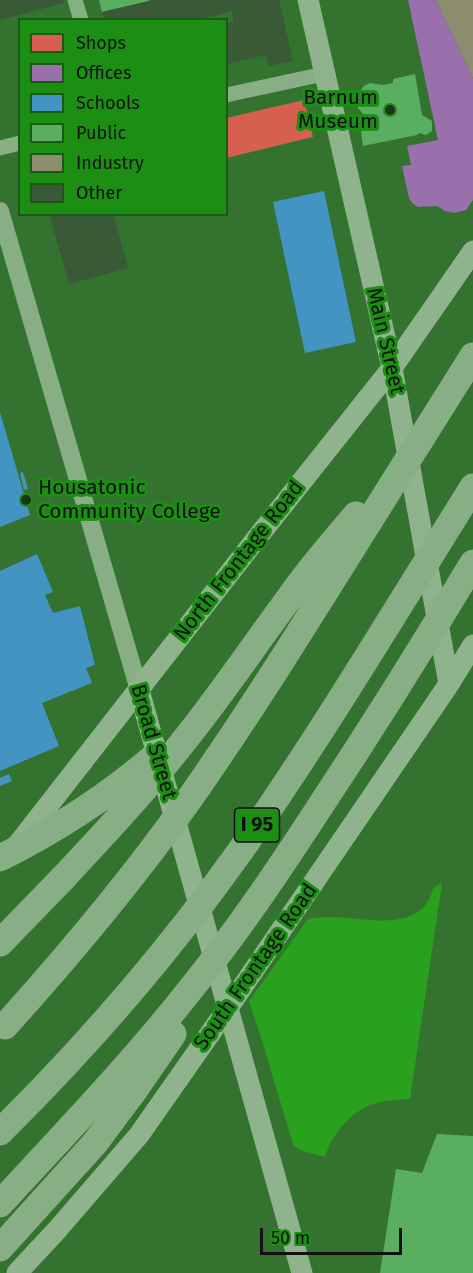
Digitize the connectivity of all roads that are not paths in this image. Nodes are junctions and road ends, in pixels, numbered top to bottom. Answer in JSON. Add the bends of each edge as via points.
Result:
{"nodes":[{"id":1,"x":75,"y":0,"type":"edge"},
{"id":2,"x":308,"y":0,"type":"edge"},
{"id":3,"x":80,"y":18,"type":"edge"},
{"id":4,"x":324,"y":74,"type":"junction"},
{"id":5,"x":228,"y":95,"type":"edge"},
{"id":6,"x":18,"y":144,"type":"edge"},
{"id":7,"x":0,"y":148,"type":"edge"},
{"id":8,"x":0,"y":212,"type":"edge"},
{"id":9,"x":473,"y":251,"type":"edge"},
{"id":10,"x":473,"y":356,"type":"edge"},
{"id":11,"x":392,"y":368,"type":"junction"},
{"id":12,"x":419,"y":442,"type":"junction"},
{"id":13,"x":473,"y":487,"type":"edge"},
{"id":14,"x":473,"y":563,"type":"edge"},
{"id":15,"x":473,"y":645,"type":"edge"},
{"id":16,"x":241,"y":667,"type":"junction"},
{"id":17,"x":449,"y":684,"type":"junction"},
{"id":18,"x":139,"y":690,"type":"junction"},
{"id":19,"x":0,"y":858,"type":"edge"},
{"id":20,"x":0,"y":866,"type":"edge"},
{"id":21,"x":274,"y":876,"type":"junction"},
{"id":22,"x":0,"y":943,"type":"edge"},
{"id":23,"x":228,"y":1008,"type":"junction"},
{"id":24,"x":2,"y":1029,"type":"edge"},
{"id":25,"x":0,"y":1132,"type":"edge"},
{"id":26,"x":0,"y":1204,"type":"edge"},
{"id":27,"x":0,"y":1248,"type":"edge"},
{"id":28,"x":17,"y":1273,"type":"edge"},
{"id":29,"x":302,"y":1273,"type":"edge"}],
"edges":[{"from":1,"to":3,"type":"street"},
{"from":2,"to":4,"type":"main road","name":"Main Street"},
{"from":4,"to":5,"type":"street"},
{"from":4,"to":11,"type":"main road","name":"Main Street"},
{"from":6,"to":7,"type":"street"},
{"from":8,"to":18,"type":"street","name":"Broad Street"},
{"from":9,"to":11,"type":"main road","name":"North Frontage Road"},
{"from":10,"to":12,"type":"highway"},
{"from":11,"to":17,"type":"main road","name":"Main Street"},
{"from":11,"to":18,"type":"main road","name":"North Frontage Road"},
{"from":12,"to":16,"type":"highway","bridge":true,"via":[[314,564]]},
{"from":12,"to":24,"type":"highway","bridge":true,"via":[[188,802],[102,915]]},
{"from":13,"to":25,"type":"highway","number":"I 95","bridge":true,"via":[[240,851],[110,1014]]},
{"from":14,"to":21,"type":"highway","bridge":true,"via":[[390,700]]},
{"from":15,"to":17,"type":"main road","name":"South Frontage Road"},
{"from":16,"to":19,"type":"highway","bridge":true,"via":[[175,738],[134,774],[92,807]]},
{"from":16,"to":22,"type":"highway","bridge":true,"via":[[165,764]]},
{"from":17,"to":23,"type":"main road","name":"South Frontage Road"},
{"from":18,"to":20,"type":"main road","name":"North Frontage Road"},
{"from":18,"to":23,"type":"main road","name":"Broad Street"},
{"from":21,"to":26,"type":"highway","bridge":true,"via":[[169,1016]]},
{"from":21,"to":27,"type":"highway","bridge":true,"via":[[133,1092],[88,1151]]},
{"from":23,"to":28,"type":"main road","name":"South Frontage Road","via":[[139,1135]]},
{"from":23,"to":29,"type":"main road","name":"Broad Street"}]}
